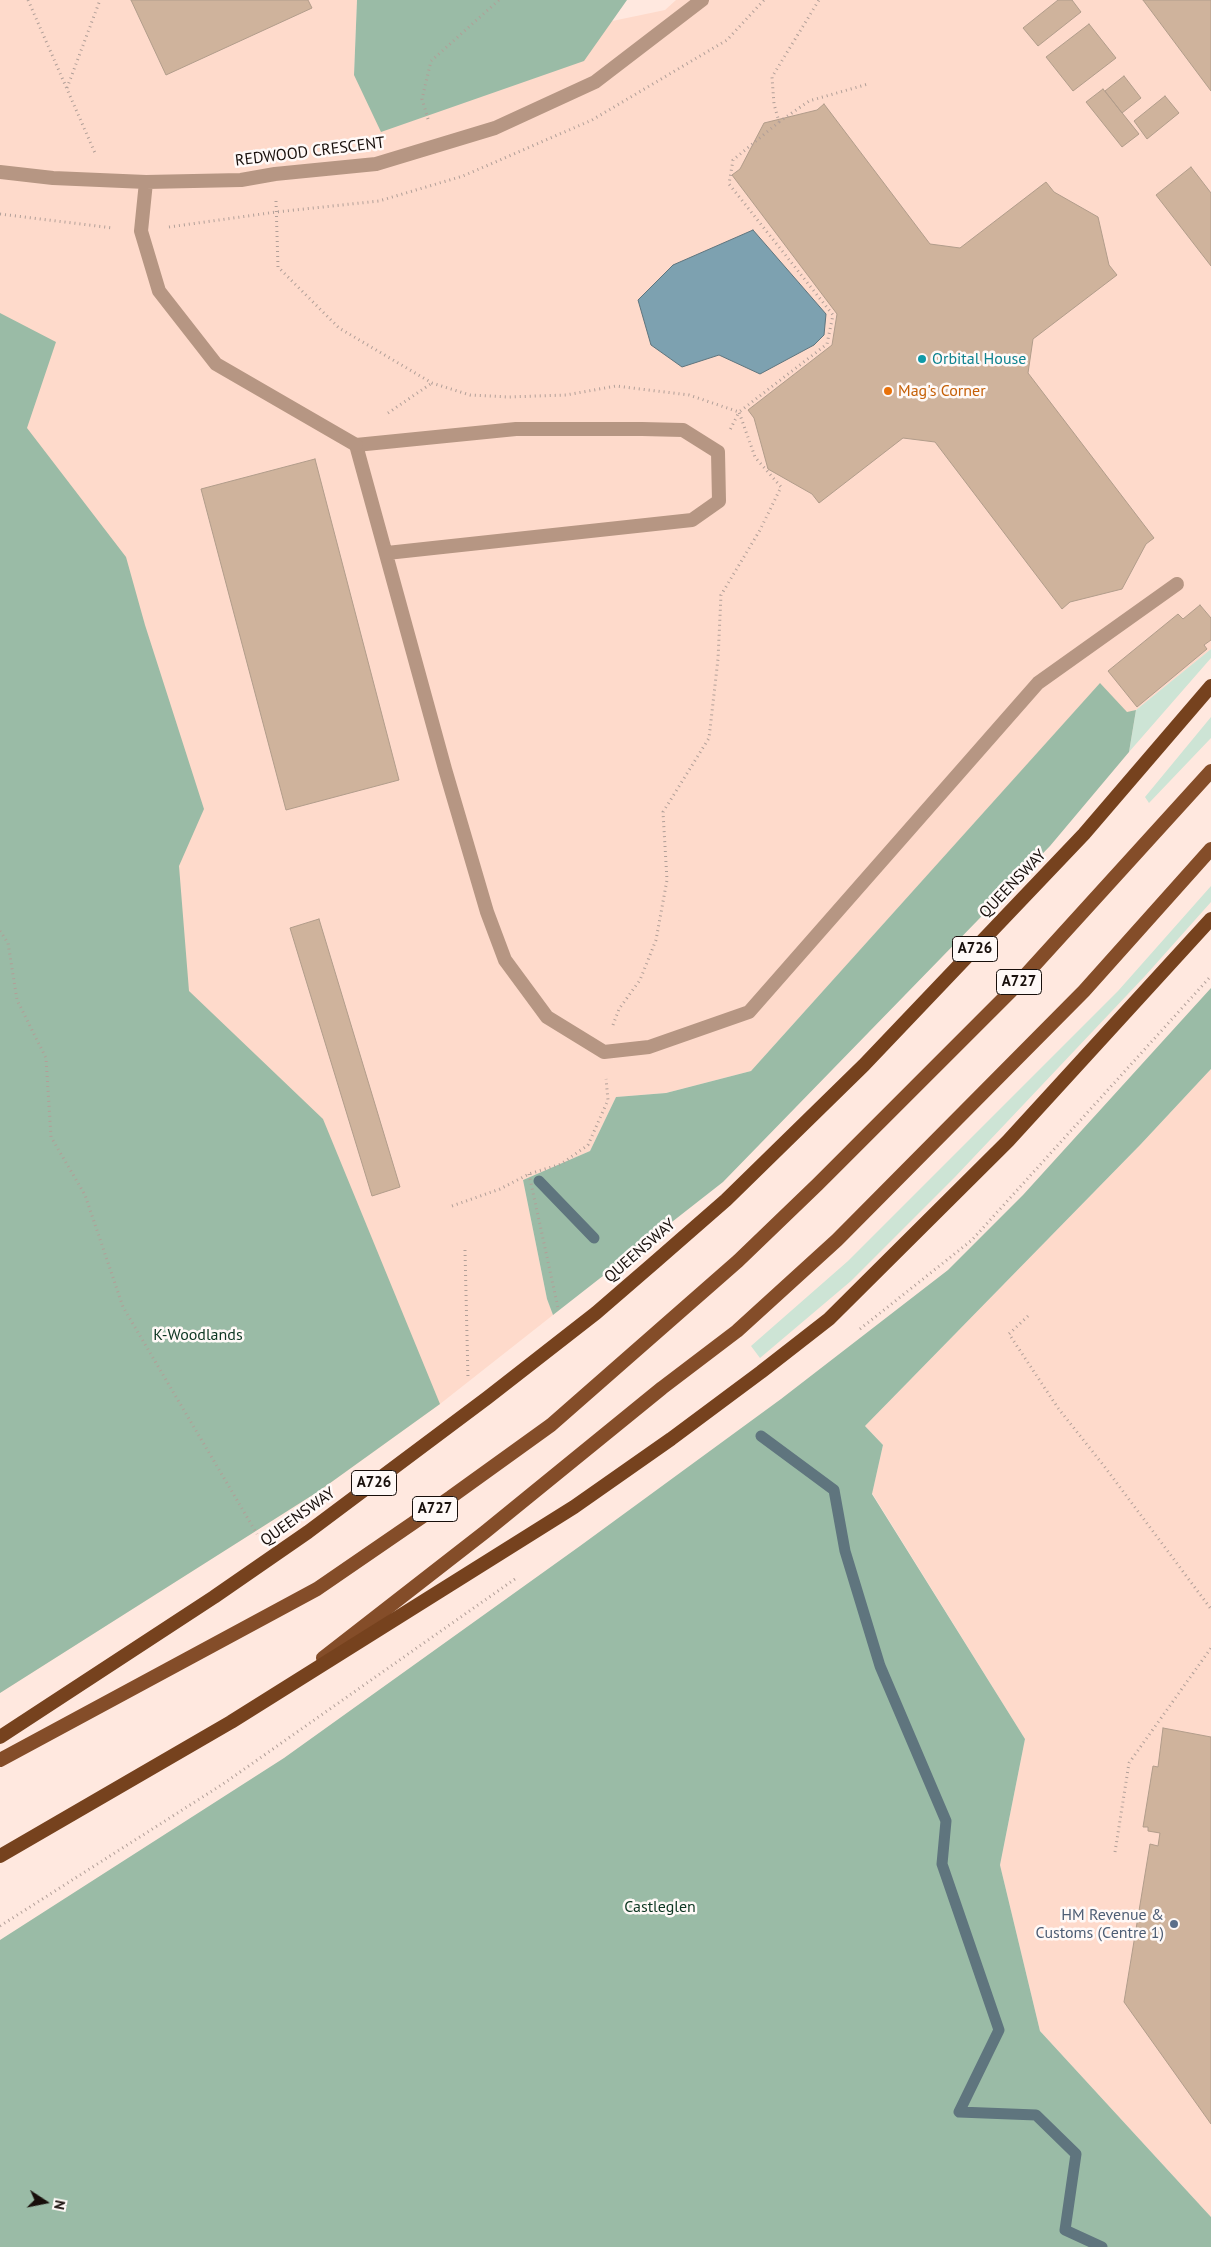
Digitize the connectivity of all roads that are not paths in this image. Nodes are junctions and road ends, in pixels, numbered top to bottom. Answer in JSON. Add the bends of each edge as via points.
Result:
{"nodes":[{"id":1,"x":702,"y":0,"type":"edge"},
{"id":2,"x":0,"y":172,"type":"edge"},
{"id":3,"x":146,"y":182,"type":"junction"},
{"id":4,"x":356,"y":445,"type":"junction"},
{"id":5,"x":387,"y":553,"type":"junction"},
{"id":6,"x":1178,"y":584,"type":"dead end"},
{"id":7,"x":1211,"y":686,"type":"edge"},
{"id":8,"x":1211,"y":771,"type":"edge"},
{"id":9,"x":1211,"y":849,"type":"edge"},
{"id":10,"x":1211,"y":919,"type":"edge"},
{"id":11,"x":295,"y":1680,"type":"junction"},
{"id":12,"x":0,"y":1737,"type":"edge"},
{"id":13,"x":0,"y":1760,"type":"edge"},
{"id":14,"x":0,"y":1856,"type":"edge"}],
"edges":[{"from":1,"to":3,"type":"street","name":"REDWOOD CRESCENT","via":[[595,82],[495,128],[376,164],[241,180]]},
{"from":2,"to":3,"type":"street","name":"REDWOOD CRESCENT"},
{"from":3,"to":4,"type":"street","via":[[141,231],[159,290],[216,364]]},
{"from":4,"to":5,"type":"street"},
{"from":4,"to":5,"type":"street","via":[[516,430],[642,429],[683,430],[718,452],[719,501],[692,520]]},
{"from":5,"to":6,"type":"street","via":[[445,769],[487,912],[505,960],[547,1016],[604,1052],[650,1047],[749,1012],[1038,683]]},
{"from":7,"to":12,"type":"highway","name":"QUEENSWAY","number":"A726","via":[[1084,834],[864,1065],[740,1186],[626,1288],[487,1398],[308,1532]]},
{"from":8,"to":13,"type":"main road","number":"A727","via":[[1011,991],[818,1184],[738,1261],[551,1425],[316,1589]]},
{"from":9,"to":11,"type":"main road","via":[[1084,991],[837,1240],[737,1331]]},
{"from":10,"to":11,"type":"highway","via":[[1008,1142],[828,1319],[679,1433],[574,1508]]},
{"from":11,"to":14,"type":"highway","via":[[231,1722]]}]}
